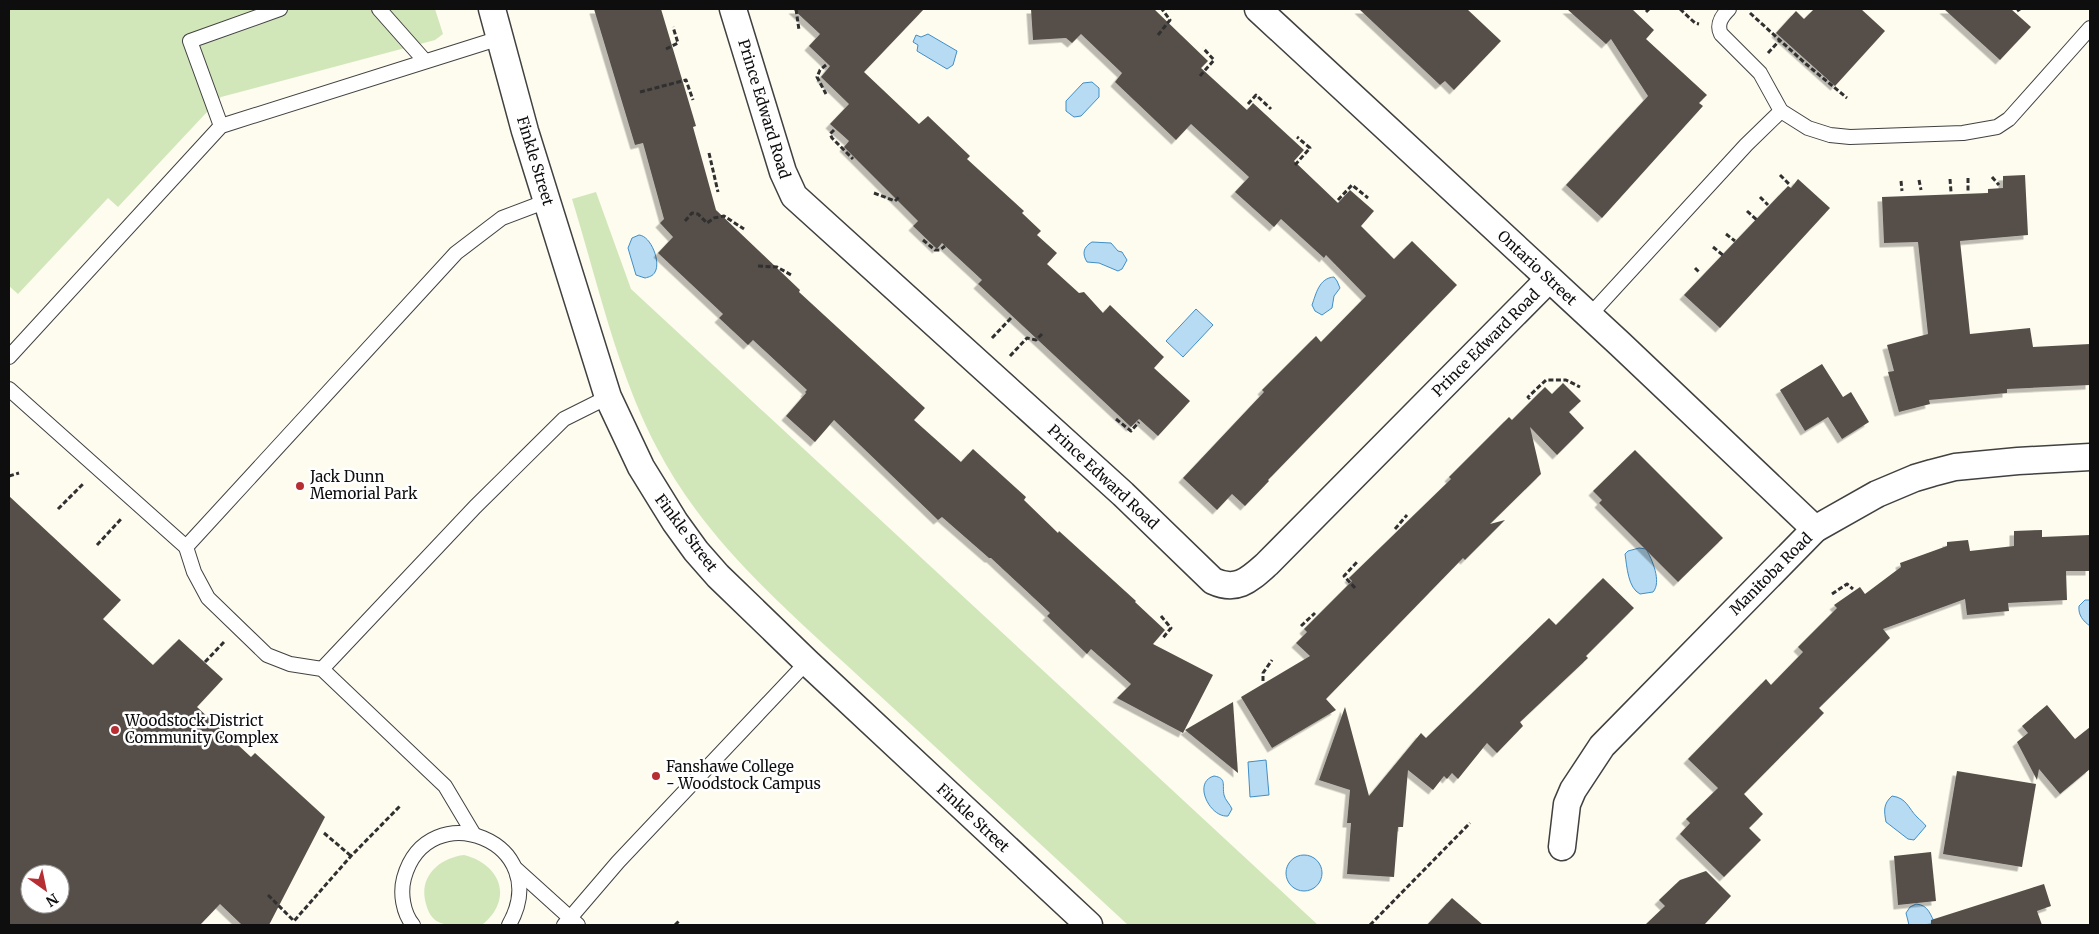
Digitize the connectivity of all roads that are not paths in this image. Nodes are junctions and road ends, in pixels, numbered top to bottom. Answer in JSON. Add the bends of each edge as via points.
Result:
{"nodes":[{"id":1,"x":280,"y":9,"type":"edge"},
{"id":2,"x":379,"y":9,"type":"edge"},
{"id":3,"x":492,"y":9,"type":"edge"},
{"id":4,"x":733,"y":9,"type":"edge"},
{"id":5,"x":1258,"y":9,"type":"edge"},
{"id":6,"x":1729,"y":9,"type":"edge"},
{"id":7,"x":2090,"y":28,"type":"edge"},
{"id":8,"x":500,"y":38,"type":"junction"},
{"id":9,"x":425,"y":61,"type":"junction"},
{"id":10,"x":1781,"y":111,"type":"junction"},
{"id":11,"x":221,"y":126,"type":"junction"},
{"id":12,"x":547,"y":200,"type":"junction"},
{"id":13,"x":1549,"y":279,"type":"junction"},
{"id":14,"x":1589,"y":316,"type":"junction"},
{"id":15,"x":9,"y":357,"type":"edge"},
{"id":16,"x":9,"y":389,"type":"edge"},
{"id":17,"x":608,"y":397,"type":"junction"},
{"id":18,"x":2090,"y":457,"type":"edge"},
{"id":19,"x":1816,"y":528,"type":"junction"},
{"id":20,"x":186,"y":547,"type":"junction"},
{"id":21,"x":807,"y":662,"type":"junction"},
{"id":22,"x":322,"y":669,"type":"junction"},
{"id":23,"x":473,"y":834,"type":"junction"},
{"id":24,"x":1562,"y":848,"type":"dead end"},
{"id":25,"x":516,"y":869,"type":"junction"},
{"id":26,"x":571,"y":922,"type":"edge"},
{"id":27,"x":413,"y":925,"type":"edge"},
{"id":28,"x":509,"y":925,"type":"edge"},
{"id":29,"x":1089,"y":925,"type":"edge"}],
"edges":[{"from":1,"to":11,"type":"lane","via":[[190,41]]},
{"from":2,"to":9,"type":"lane"},
{"from":3,"to":8,"type":"street","name":"Finkle Street"},
{"from":4,"to":13,"type":"street","name":"Prince Edward Road","via":[[783,172],[794,196],[1123,494],[1213,581],[1223,586],[1244,583],[1267,564]]},
{"from":5,"to":13,"type":"street","name":"Ontario Street"},
{"from":6,"to":10,"type":"lane","via":[[1722,17],[1721,34],[1760,73]]},
{"from":7,"to":10,"type":"lane","via":[[2009,119],[1997,128],[1963,134],[1850,137],[1808,128]]},
{"from":8,"to":9,"type":"lane"},
{"from":8,"to":12,"type":"street","name":"Finkle Street"},
{"from":9,"to":11,"type":"lane"},
{"from":10,"to":14,"type":"lane"},
{"from":11,"to":15,"type":"lane"},
{"from":12,"to":17,"type":"street","name":"Finkle Street"},
{"from":12,"to":20,"type":"lane","via":[[502,218],[456,253]]},
{"from":13,"to":14,"type":"street","name":"Ontario Street"},
{"from":14,"to":19,"type":"street","name":"Ontario Street"},
{"from":16,"to":20,"type":"lane"},
{"from":17,"to":21,"type":"street","name":"Finkle Street","via":[[641,467],[690,544],[718,576]]},
{"from":17,"to":22,"type":"lane","via":[[564,419],[475,507]]},
{"from":18,"to":19,"type":"street","name":"Manitoba Road","via":[[1964,466],[1932,473],[1876,494]]},
{"from":19,"to":24,"type":"street","name":"Manitoba Road","via":[[1602,746],[1567,804]]},
{"from":20,"to":22,"type":"lane","via":[[194,572],[208,598],[267,655],[290,664]]},
{"from":21,"to":26,"type":"lane","via":[[618,862]]},
{"from":21,"to":29,"type":"street","name":"Finkle Street"},
{"from":22,"to":23,"type":"lane","via":[[445,786]]},
{"from":23,"to":25,"type":"lane","via":[[497,844]]},
{"from":23,"to":27,"type":"lane","via":[[454,833],[435,839],[419,850],[408,866],[402,885],[403,904]]},
{"from":25,"to":26,"type":"lane"},
{"from":25,"to":28,"type":"lane","via":[[520,888],[518,907]]}]}
